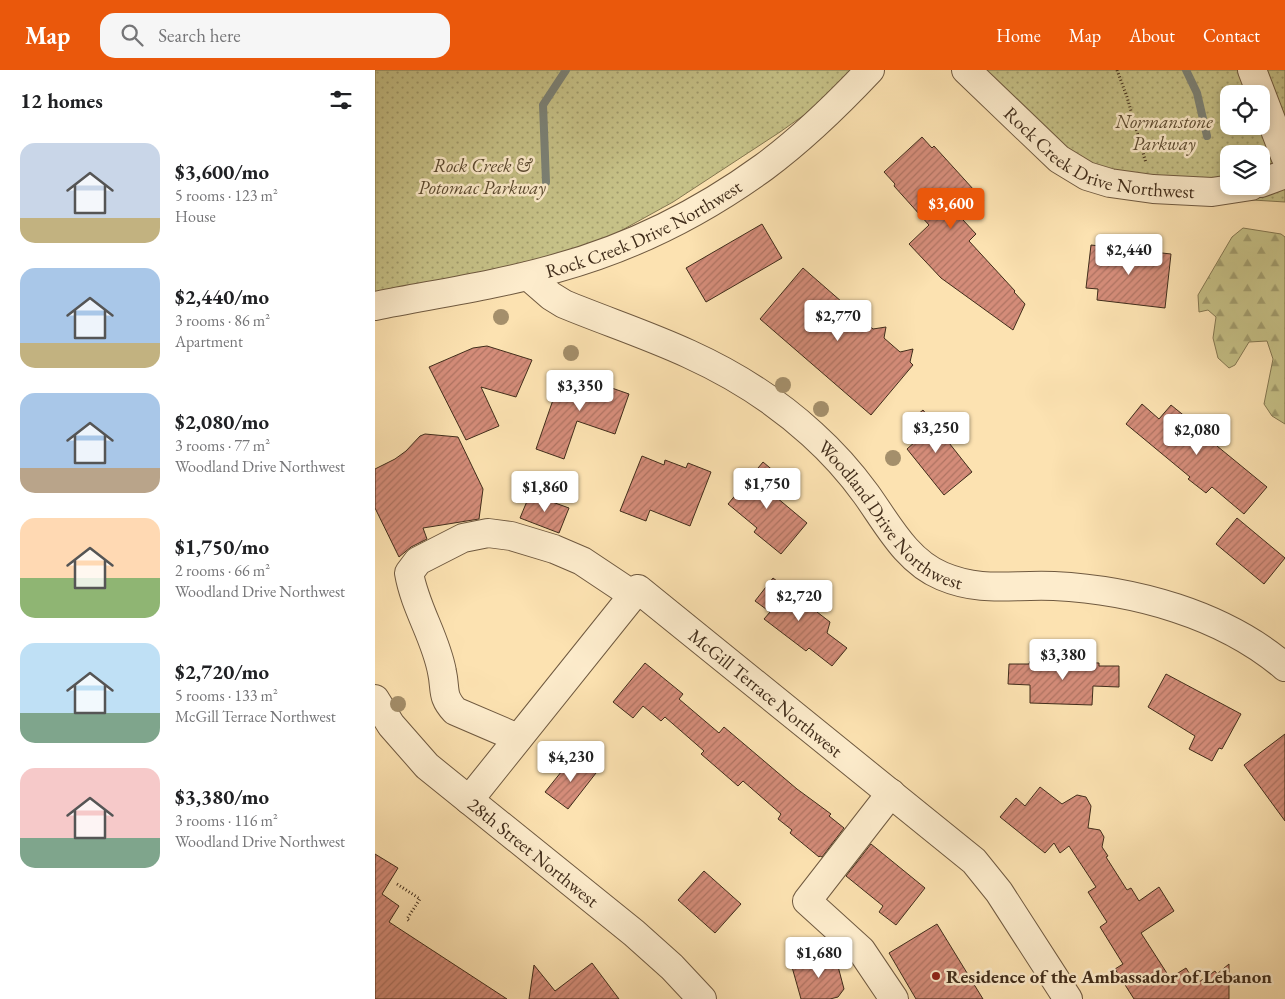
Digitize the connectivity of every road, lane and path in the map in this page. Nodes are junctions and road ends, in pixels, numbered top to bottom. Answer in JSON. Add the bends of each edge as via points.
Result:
{"nodes":[{"id":1,"x":870,"y":70,"type":"edge"},
{"id":2,"x":966,"y":70,"type":"edge"},
{"id":3,"x":1117,"y":70,"type":"edge"},
{"id":4,"x":1253,"y":70,"type":"edge"},
{"id":5,"x":1285,"y":156,"type":"edge"},
{"id":6,"x":1147,"y":166,"type":"dead end"},
{"id":7,"x":1285,"y":174,"type":"edge"},
{"id":8,"x":1270,"y":180,"type":"edge"},
{"id":9,"x":1220,"y":191,"type":"edge"},
{"id":10,"x":528,"y":276,"type":"junction"},
{"id":11,"x":375,"y":306,"type":"edge"},
{"id":12,"x":633,"y":595,"type":"junction"},
{"id":13,"x":1285,"y":667,"type":"edge"},
{"id":14,"x":375,"y":699,"type":"edge"},
{"id":15,"x":519,"y":738,"type":"junction"},
{"id":16,"x":891,"y":793,"type":"junction"},
{"id":17,"x":469,"y":800,"type":"junction"},
{"id":18,"x":397,"y":884,"type":"dead end"},
{"id":19,"x":409,"y":921,"type":"dead end"},
{"id":20,"x":702,"y":999,"type":"edge"},
{"id":21,"x":894,"y":999,"type":"edge"},
{"id":22,"x":1068,"y":999,"type":"edge"}],
"edges":[{"from":1,"to":10,"type":"street","name":"Rock Creek Drive Northwest","via":[[789,147],[713,200],[621,246]]},
{"from":2,"to":9,"type":"street","name":"Rock Creek Drive Northwest","via":[[1059,159],[1087,176],[1153,189]]},
{"from":3,"to":6,"type":"path"},
{"from":4,"to":5,"type":"street"},
{"from":7,"to":8,"type":"street"},
{"from":10,"to":11,"type":"street","name":"Rock Creek Drive Northwest"},
{"from":10,"to":13,"type":"street","name":"Woodland Drive Northwest","via":[[564,304],[688,353],[771,401],[832,454],[903,546],[931,571],[972,586],[1071,587],[1145,600],[1215,624]]},
{"from":12,"to":15,"type":"street"},
{"from":12,"to":15,"type":"street","via":[[582,561],[554,549],[511,536],[488,533],[463,538],[419,561],[409,573],[412,591],[436,648],[447,703],[455,711]]},
{"from":12,"to":16,"type":"street","name":"McGill Terrace Northwest","via":[[638,589]]},
{"from":14,"to":17,"type":"street","name":"28th Street Northwest","via":[[414,753]]},
{"from":15,"to":17,"type":"street"},
{"from":16,"to":21,"type":"street","via":[[807,901],[861,950]]},
{"from":16,"to":22,"type":"street","name":"McGill Terrace Northwest","via":[[983,871]]},
{"from":17,"to":20,"type":"street","name":"28th Street Northwest","via":[[634,933]]},
{"from":18,"to":19,"type":"path","via":[[420,899],[407,919]]}]}
